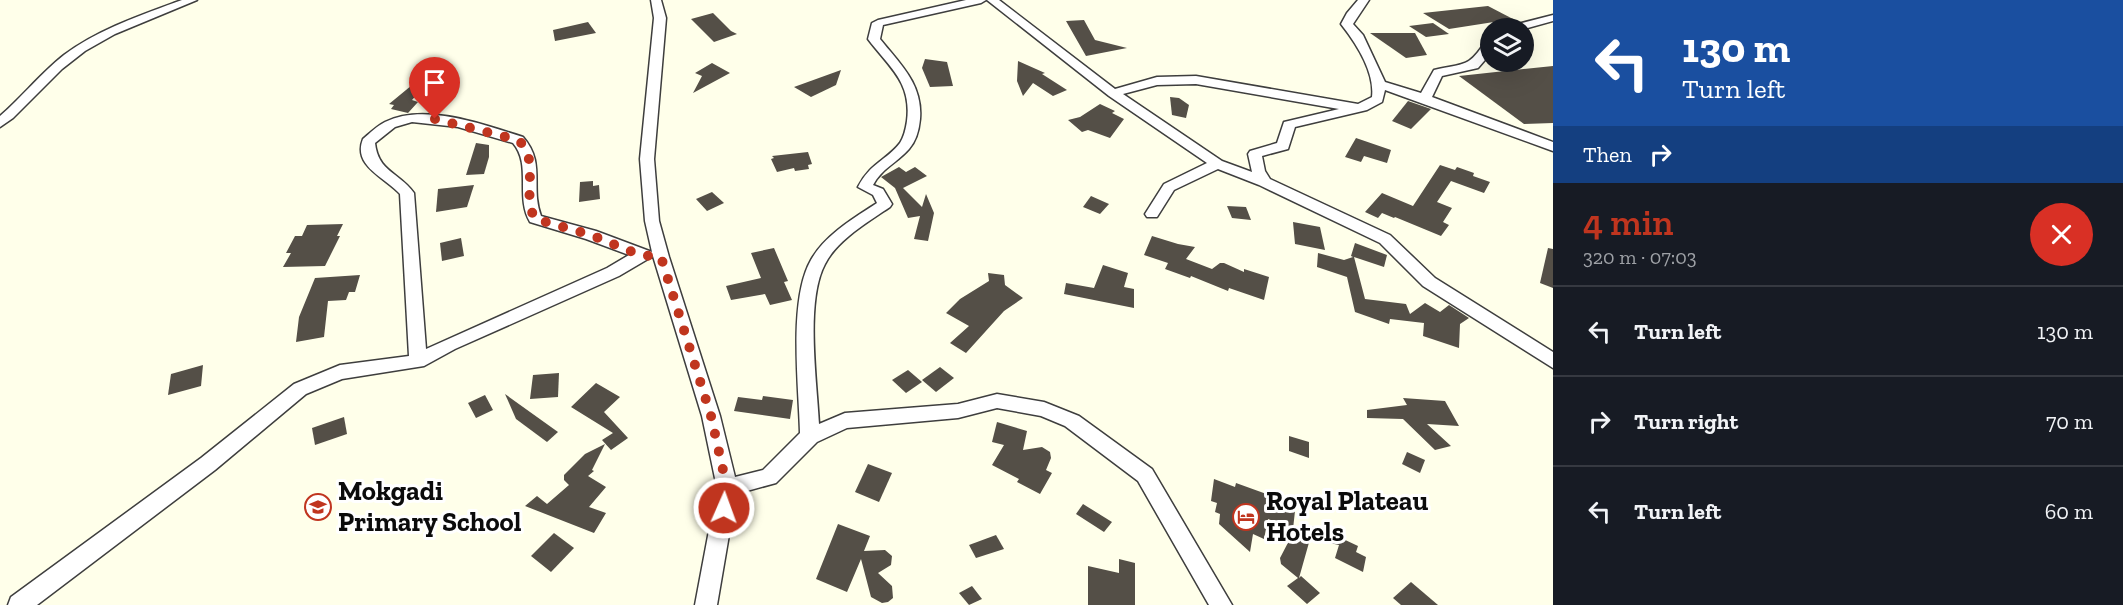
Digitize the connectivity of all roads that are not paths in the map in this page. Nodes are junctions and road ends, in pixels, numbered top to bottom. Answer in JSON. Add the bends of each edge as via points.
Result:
{"nodes":[{"id":1,"x":192,"y":0,"type":"edge"},
{"id":2,"x":656,"y":0,"type":"edge"},
{"id":3,"x":981,"y":0,"type":"edge"},
{"id":4,"x":992,"y":0,"type":"edge"},
{"id":5,"x":1364,"y":0,"type":"edge"},
{"id":6,"x":1553,"y":18,"type":"edge"},
{"id":7,"x":1534,"y":23,"type":"edge"},
{"id":8,"x":1480,"y":58,"type":"edge"},
{"id":9,"x":1380,"y":84,"type":"junction"},
{"id":10,"x":1113,"y":93,"type":"junction"},
{"id":11,"x":1426,"y":97,"type":"junction"},
{"id":12,"x":1362,"y":107,"type":"junction"},
{"id":13,"x":0,"y":123,"type":"edge"},
{"id":14,"x":1553,"y":147,"type":"edge"},
{"id":15,"x":1217,"y":164,"type":"junction"},
{"id":16,"x":1264,"y":182,"type":"junction"},
{"id":17,"x":1152,"y":214,"type":"dead end"},
{"id":18,"x":640,"y":255,"type":"junction"},
{"id":19,"x":661,"y":257,"type":"junction"},
{"id":20,"x":418,"y":361,"type":"junction"},
{"id":21,"x":1553,"y":361,"type":"edge"},
{"id":22,"x":810,"y":436,"type":"junction"},
{"id":23,"x":727,"y":488,"type":"junction"},
{"id":24,"x":19,"y":605,"type":"edge"},
{"id":25,"x":706,"y":605,"type":"edge"},
{"id":26,"x":1221,"y":605,"type":"edge"}],
"edges":[{"from":1,"to":13,"type":"street","via":[[130,24],[76,52]]},
{"from":2,"to":19,"type":"street","via":[[660,18],[646,159],[652,221]]},
{"from":3,"to":22,"type":"street","via":[[878,23],[874,39],[910,85],[914,112],[911,138],[866,184],[865,187],[878,192],[885,204],[839,238],[817,263],[807,300]]},
{"from":4,"to":10,"type":"street"},
{"from":5,"to":9,"type":"street","via":[[1347,24],[1357,35]]},
{"from":6,"to":7,"type":"street"},
{"from":8,"to":11,"type":"street","via":[[1474,65],[1438,73]]},
{"from":9,"to":11,"type":"street"},
{"from":9,"to":12,"type":"street","via":[[1378,99]]},
{"from":10,"to":12,"type":"street","via":[[1157,81],[1196,80],[1317,103]]},
{"from":10,"to":15,"type":"street"},
{"from":11,"to":14,"type":"street"},
{"from":12,"to":16,"type":"street","via":[[1288,125],[1283,146],[1255,154]]},
{"from":15,"to":16,"type":"street"},
{"from":15,"to":17,"type":"street","via":[[1169,187]]},
{"from":16,"to":21,"type":"street","via":[[1385,239],[1429,282]]},
{"from":18,"to":19,"type":"street"},
{"from":18,"to":20,"type":"street","via":[[612,272]]},
{"from":18,"to":20,"type":"street","via":[[591,235],[535,219],[530,210],[527,147],[518,140],[435,119],[399,120],[382,128],[368,142],[368,156],[374,167],[407,193]]},
{"from":19,"to":23,"type":"street","via":[[711,416]]},
{"from":20,"to":24,"type":"street","via":[[340,372],[300,389],[208,464]]},
{"from":22,"to":23,"type":"street","via":[[769,477]]},
{"from":22,"to":26,"type":"street","via":[[845,421],[958,411],[996,401],[1044,409],[1089,432],[1145,475]]},
{"from":23,"to":25,"type":"street"}]}
